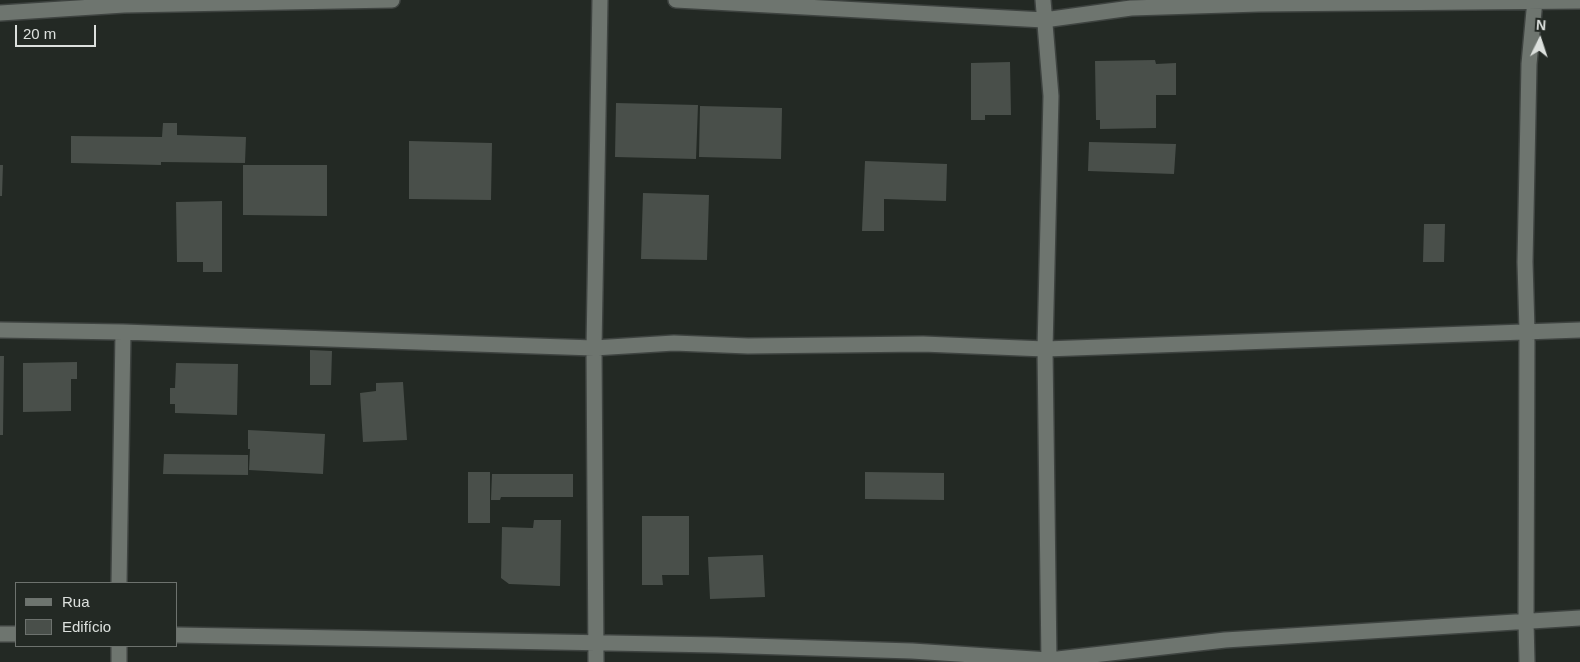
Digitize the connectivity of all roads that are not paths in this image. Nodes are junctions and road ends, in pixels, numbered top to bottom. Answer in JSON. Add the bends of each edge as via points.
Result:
{"nodes":[{"id":1,"x":392,"y":0,"type":"edge"},
{"id":2,"x":600,"y":0,"type":"edge"},
{"id":3,"x":676,"y":0,"type":"edge"},
{"id":4,"x":1043,"y":0,"type":"edge"},
{"id":5,"x":1535,"y":1,"type":"edge"},
{"id":6,"x":1580,"y":1,"type":"edge"},
{"id":7,"x":0,"y":14,"type":"edge"},
{"id":8,"x":1044,"y":20,"type":"junction"},
{"id":9,"x":0,"y":330,"type":"edge"},
{"id":10,"x":1580,"y":330,"type":"edge"},
{"id":11,"x":1526,"y":331,"type":"junction"},
{"id":12,"x":122,"y":332,"type":"junction"},
{"id":13,"x":594,"y":348,"type":"junction"},
{"id":14,"x":1045,"y":349,"type":"junction"},
{"id":15,"x":119,"y":582,"type":"edge"},
{"id":16,"x":1580,"y":618,"type":"edge"},
{"id":17,"x":1526,"y":621,"type":"junction"},
{"id":18,"x":0,"y":634,"type":"edge"},
{"id":19,"x":15,"y":634,"type":"edge"},
{"id":20,"x":178,"y":634,"type":"edge"},
{"id":21,"x":596,"y":643,"type":"junction"},
{"id":22,"x":119,"y":647,"type":"edge"},
{"id":23,"x":1049,"y":661,"type":"edge"},
{"id":24,"x":119,"y":662,"type":"edge"},
{"id":25,"x":596,"y":662,"type":"edge"},
{"id":26,"x":1528,"y":662,"type":"edge"}],
"edges":[{"from":1,"to":7,"type":"street","via":[[124,5]]},
{"from":2,"to":13,"type":"street"},
{"from":3,"to":8,"type":"street"},
{"from":4,"to":8,"type":"street"},
{"from":5,"to":6,"type":"street"},
{"from":5,"to":8,"type":"street","via":[[1180,6],[1131,8]]},
{"from":5,"to":11,"type":"street","via":[[1529,64]]},
{"from":8,"to":14,"type":"street","via":[[1051,96]]},
{"from":9,"to":12,"type":"street"},
{"from":10,"to":11,"type":"street"},
{"from":11,"to":14,"type":"street"},
{"from":11,"to":17,"type":"street"},
{"from":12,"to":13,"type":"street"},
{"from":12,"to":15,"type":"street"},
{"from":13,"to":14,"type":"street","via":[[674,343],[748,346],[924,344]]},
{"from":13,"to":21,"type":"street"},
{"from":14,"to":23,"type":"street"},
{"from":16,"to":17,"type":"street"},
{"from":17,"to":23,"type":"street","via":[[1225,640]]},
{"from":17,"to":26,"type":"street"},
{"from":18,"to":19,"type":"street"},
{"from":20,"to":21,"type":"street"},
{"from":21,"to":23,"type":"street","via":[[912,651]]},
{"from":21,"to":25,"type":"street"},
{"from":22,"to":24,"type":"street"}]}
